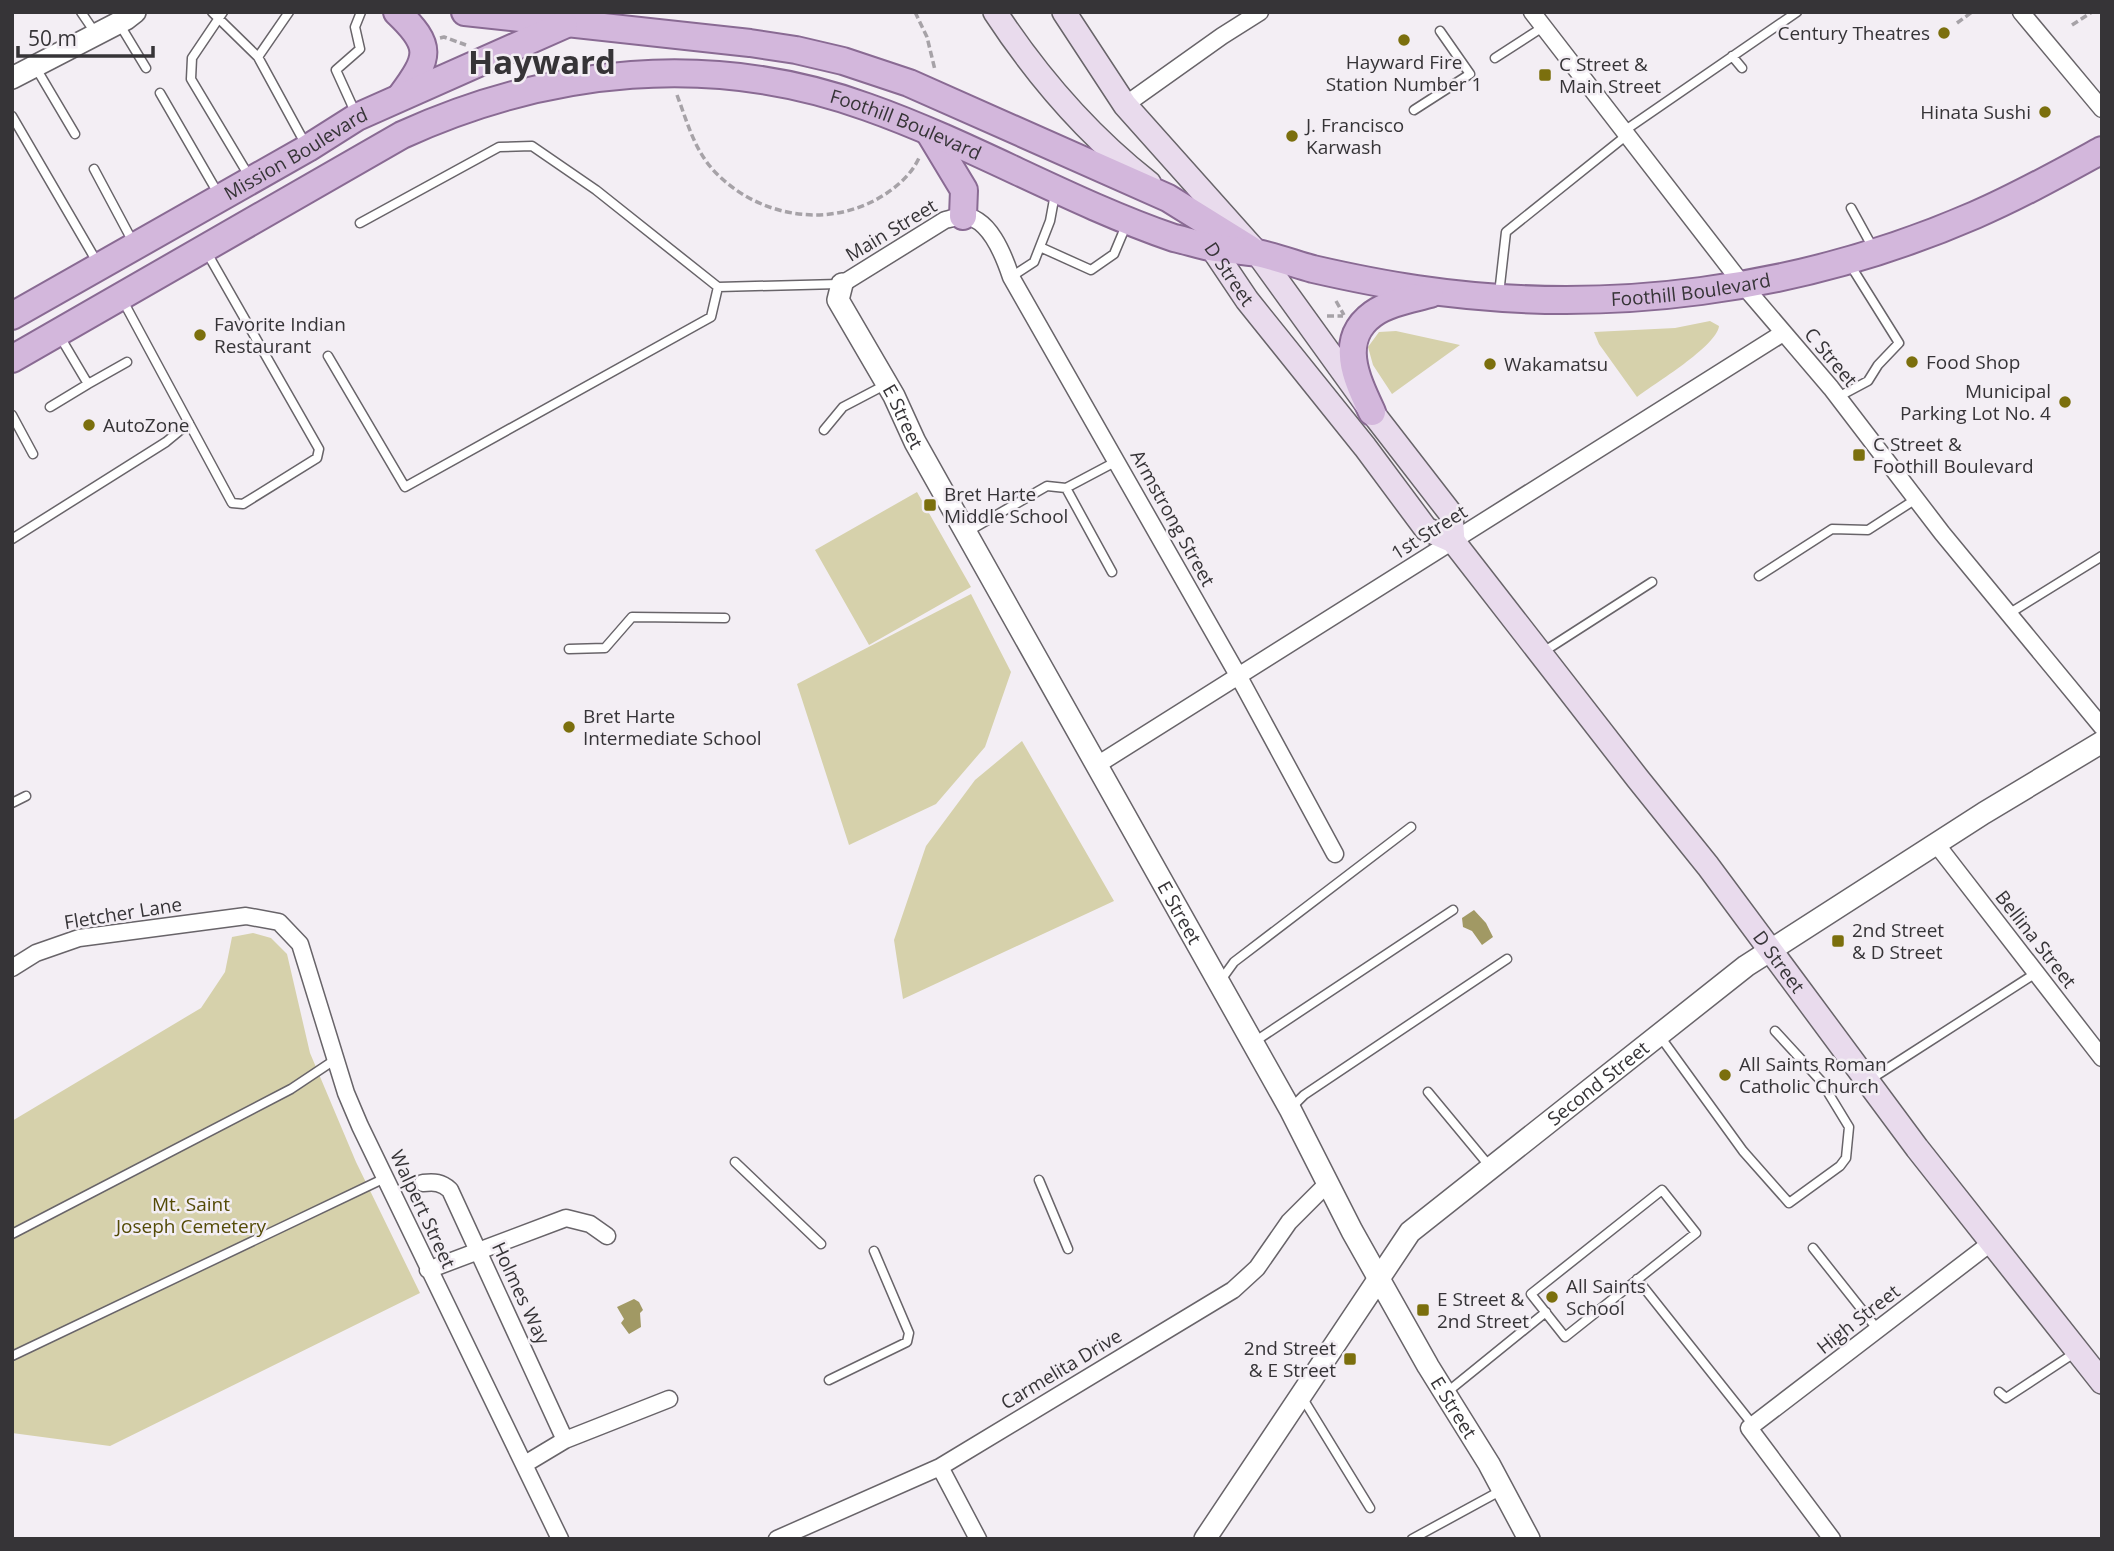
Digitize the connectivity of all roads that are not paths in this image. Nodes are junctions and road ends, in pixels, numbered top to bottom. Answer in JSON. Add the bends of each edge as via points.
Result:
{"nodes":[{"id":1,"x":81,"y":12,"type":"edge"},
{"id":2,"x":212,"y":12,"type":"edge"},
{"id":3,"x":289,"y":12,"type":"edge"},
{"id":4,"x":361,"y":12,"type":"edge"},
{"id":5,"x":397,"y":12,"type":"edge"},
{"id":6,"x":465,"y":12,"type":"edge"},
{"id":7,"x":591,"y":12,"type":"edge"},
{"id":8,"x":995,"y":12,"type":"edge"},
{"id":9,"x":1064,"y":12,"type":"edge"},
{"id":10,"x":1260,"y":12,"type":"edge"},
{"id":11,"x":1532,"y":12,"type":"edge"},
{"id":12,"x":1797,"y":12,"type":"edge"},
{"id":13,"x":2021,"y":12,"type":"edge"},
{"id":14,"x":221,"y":15,"type":"edge"},
{"id":15,"x":127,"y":18,"type":"edge"},
{"id":16,"x":567,"y":24,"type":"junction"},
{"id":17,"x":1544,"y":27,"type":"junction"},
{"id":18,"x":1440,"y":31,"type":"dead end"},
{"id":19,"x":96,"y":34,"type":"junction"},
{"id":20,"x":1732,"y":55,"type":"junction"},
{"id":21,"x":258,"y":57,"type":"junction"},
{"id":22,"x":1495,"y":58,"type":"dead end"},
{"id":23,"x":35,"y":66,"type":"junction"},
{"id":24,"x":146,"y":68,"type":"dead end"},
{"id":25,"x":1742,"y":68,"type":"dead end"},
{"id":26,"x":12,"y":78,"type":"edge"},
{"id":27,"x":538,"y":87,"type":"joint"},
{"id":28,"x":160,"y":93,"type":"dead end"},
{"id":29,"x":401,"y":96,"type":"junction"},
{"id":30,"x":1125,"y":104,"type":"junction"},
{"id":31,"x":2102,"y":109,"type":"edge"},
{"id":32,"x":1414,"y":110,"type":"dead end"},
{"id":33,"x":12,"y":116,"type":"edge"},
{"id":34,"x":357,"y":117,"type":"junction"},
{"id":35,"x":929,"y":132,"type":"junction"},
{"id":36,"x":1625,"y":133,"type":"junction"},
{"id":37,"x":75,"y":134,"type":"dead end"},
{"id":38,"x":308,"y":148,"type":"junction"},
{"id":39,"x":2102,"y":150,"type":"edge"},
{"id":40,"x":94,"y":169,"type":"dead end"},
{"id":41,"x":251,"y":180,"type":"junction"},
{"id":42,"x":1056,"y":188,"type":"junction"},
{"id":43,"x":221,"y":198,"type":"junction"},
{"id":44,"x":1168,"y":198,"type":"junction"},
{"id":45,"x":1851,"y":208,"type":"dead end"},
{"id":46,"x":963,"y":216,"type":"junction"},
{"id":47,"x":1128,"y":220,"type":"junction"},
{"id":48,"x":360,"y":223,"type":"dead end"},
{"id":49,"x":136,"y":246,"type":"junction"},
{"id":50,"x":1040,"y":247,"type":"junction"},
{"id":51,"x":204,"y":248,"type":"junction"},
{"id":52,"x":1213,"y":248,"type":"junction"},
{"id":53,"x":1875,"y":253,"type":"junction"},
{"id":54,"x":1258,"y":254,"type":"junction"},
{"id":55,"x":1847,"y":261,"type":"junction"},
{"id":56,"x":99,"y":266,"type":"junction"},
{"id":57,"x":1011,"y":277,"type":"junction"},
{"id":58,"x":842,"y":284,"type":"junction"},
{"id":59,"x":1743,"y":285,"type":"junction"},
{"id":60,"x":718,"y":287,"type":"junction"},
{"id":61,"x":1436,"y":292,"type":"junction"},
{"id":62,"x":120,"y":296,"type":"junction"},
{"id":63,"x":1498,"y":298,"type":"junction"},
{"id":64,"x":12,"y":316,"type":"edge"},
{"id":65,"x":57,"y":332,"type":"junction"},
{"id":66,"x":1783,"y":333,"type":"junction"},
{"id":67,"x":328,"y":356,"type":"dead end"},
{"id":68,"x":12,"y":359,"type":"edge"},
{"id":69,"x":127,"y":362,"type":"dead end"},
{"id":70,"x":88,"y":384,"type":"junction"},
{"id":71,"x":887,"y":384,"type":"junction"},
{"id":72,"x":1838,"y":397,"type":"junction"},
{"id":73,"x":50,"y":407,"type":"dead end"},
{"id":74,"x":1372,"y":412,"type":"junction"},
{"id":75,"x":12,"y":415,"type":"edge"},
{"id":76,"x":189,"y":423,"type":"junction"},
{"id":77,"x":824,"y":430,"type":"dead end"},
{"id":78,"x":33,"y":454,"type":"dead end"},
{"id":79,"x":1117,"y":461,"type":"junction"},
{"id":80,"x":1066,"y":488,"type":"junction"},
{"id":81,"x":1916,"y":499,"type":"junction"},
{"id":82,"x":966,"y":532,"type":"junction"},
{"id":83,"x":12,"y":538,"type":"edge"},
{"id":84,"x":1453,"y":541,"type":"junction"},
{"id":85,"x":2102,"y":556,"type":"edge"},
{"id":86,"x":1112,"y":572,"type":"dead end"},
{"id":87,"x":1759,"y":576,"type":"dead end"},
{"id":88,"x":1652,"y":582,"type":"dead end"},
{"id":89,"x":2010,"y":613,"type":"junction"},
{"id":90,"x":726,"y":618,"type":"dead end"},
{"id":91,"x":569,"y":649,"type":"dead end"},
{"id":92,"x":1541,"y":654,"type":"junction"},
{"id":93,"x":1239,"y":677,"type":"junction"},
{"id":94,"x":2102,"y":727,"type":"edge"},
{"id":95,"x":2102,"y":742,"type":"edge"},
{"id":96,"x":1097,"y":765,"type":"junction"},
{"id":97,"x":26,"y":796,"type":"dead end"},
{"id":98,"x":12,"y":803,"type":"edge"},
{"id":99,"x":1411,"y":827,"type":"dead end"},
{"id":100,"x":1937,"y":845,"type":"junction"},
{"id":101,"x":1335,"y":854,"type":"dead end"},
{"id":102,"x":1453,"y":910,"type":"dead end"},
{"id":103,"x":246,"y":916,"type":"joint"},
{"id":104,"x":1770,"y":949,"type":"junction"},
{"id":105,"x":1507,"y":960,"type":"dead end"},
{"id":106,"x":12,"y":968,"type":"edge"},
{"id":107,"x":2036,"y":972,"type":"junction"},
{"id":108,"x":1219,"y":984,"type":"junction"},
{"id":109,"x":1776,"y":1031,"type":"dead end"},
{"id":110,"x":1659,"y":1035,"type":"junction"},
{"id":111,"x":1252,"y":1043,"type":"junction"},
{"id":112,"x":2102,"y":1058,"type":"edge"},
{"id":113,"x":336,"y":1059,"type":"junction"},
{"id":114,"x":1867,"y":1081,"type":"junction"},
{"id":115,"x":1428,"y":1092,"type":"dead end"},
{"id":116,"x":1290,"y":1110,"type":"junction"},
{"id":117,"x":735,"y":1162,"type":"dead end"},
{"id":118,"x":1491,"y":1168,"type":"junction"},
{"id":119,"x":386,"y":1177,"type":"junction"},
{"id":120,"x":1039,"y":1180,"type":"dead end"},
{"id":121,"x":423,"y":1183,"type":"dead end"},
{"id":122,"x":1328,"y":1183,"type":"junction"},
{"id":123,"x":12,"y":1234,"type":"edge"},
{"id":124,"x":607,"y":1236,"type":"dead end"},
{"id":125,"x":1992,"y":1242,"type":"junction"},
{"id":126,"x":821,"y":1244,"type":"dead end"},
{"id":127,"x":1814,"y":1248,"type":"dead end"},
{"id":128,"x":1068,"y":1249,"type":"dead end"},
{"id":129,"x":479,"y":1251,"type":"junction"},
{"id":130,"x":874,"y":1251,"type":"dead end"},
{"id":131,"x":428,"y":1270,"type":"junction"},
{"id":132,"x":1378,"y":1277,"type":"junction"},
{"id":133,"x":1637,"y":1279,"type":"junction"},
{"id":134,"x":1546,"y":1311,"type":"junction"},
{"id":135,"x":1878,"y":1330,"type":"junction"},
{"id":136,"x":2076,"y":1352,"type":"junction"},
{"id":137,"x":12,"y":1356,"type":"edge"},
{"id":138,"x":829,"y":1380,"type":"dead end"},
{"id":139,"x":2102,"y":1382,"type":"edge"},
{"id":140,"x":1999,"y":1392,"type":"dead end"},
{"id":141,"x":1446,"y":1393,"type":"junction"},
{"id":142,"x":1302,"y":1397,"type":"junction"},
{"id":143,"x":669,"y":1399,"type":"dead end"},
{"id":144,"x":1751,"y":1427,"type":"junction"},
{"id":145,"x":565,"y":1440,"type":"junction"},
{"id":146,"x":525,"y":1464,"type":"junction"},
{"id":147,"x":940,"y":1467,"type":"junction"},
{"id":148,"x":1502,"y":1489,"type":"junction"},
{"id":149,"x":1370,"y":1508,"type":"dead end"},
{"id":150,"x":560,"y":1539,"type":"edge"},
{"id":151,"x":777,"y":1539,"type":"edge"},
{"id":152,"x":978,"y":1539,"type":"edge"},
{"id":153,"x":1205,"y":1539,"type":"edge"},
{"id":154,"x":1412,"y":1539,"type":"edge"},
{"id":155,"x":1529,"y":1539,"type":"edge"},
{"id":156,"x":1832,"y":1539,"type":"edge"}],
"edges":[{"from":1,"to":19,"type":"lane"},
{"from":2,"to":14,"type":"lane"},
{"from":3,"to":21,"type":"lane"},
{"from":4,"to":34,"type":"lane","via":[[355,27],[360,49],[336,70]]},
{"from":5,"to":29,"type":"main road","via":[[420,36],[423,50],[419,69]]},
{"from":6,"to":16,"type":"main road","name":"Foothill Boulevard"},
{"from":7,"to":16,"type":"main road","name":"Mission Boulevard"},
{"from":8,"to":44,"type":"main road","name":"D Street","via":[[1076,114],[1119,159]]},
{"from":9,"to":30,"type":"main road","name":"D Street"},
{"from":10,"to":30,"type":"street"},
{"from":11,"to":17,"type":"street","name":"C Street"},
{"from":12,"to":20,"type":"lane"},
{"from":13,"to":31,"type":"street"},
{"from":14,"to":21,"type":"lane"},
{"from":14,"to":41,"type":"lane","via":[[192,58],[191,79]]},
{"from":15,"to":19,"type":"street"},
{"from":15,"to":24,"type":"lane"},
{"from":16,"to":29,"type":"main road","name":"Mission Boulevard"},
{"from":16,"to":44,"type":"main road","name":"Foothill Boulevard","via":[[750,43],[844,61],[909,83]]},
{"from":17,"to":22,"type":"lane"},
{"from":17,"to":36,"type":"street","name":"C Street"},
{"from":18,"to":32,"type":"lane","via":[[1469,74]]},
{"from":19,"to":23,"type":"street"},
{"from":20,"to":25,"type":"lane"},
{"from":20,"to":36,"type":"lane"},
{"from":21,"to":38,"type":"lane"},
{"from":23,"to":26,"type":"street"},
{"from":23,"to":37,"type":"lane"},
{"from":27,"to":35,"type":"main road","name":"Foothill Boulevard","via":[[637,74],[732,77],[828,94]]},
{"from":27,"to":51,"type":"main road","name":"Mission Boulevard","via":[[465,109],[402,135]]},
{"from":28,"to":43,"type":"lane"},
{"from":29,"to":34,"type":"main road","name":"Mission Boulevard"},
{"from":30,"to":54,"type":"main road","name":"D Street"},
{"from":33,"to":56,"type":"lane"},
{"from":34,"to":38,"type":"main road","name":"Mission Boulevard"},
{"from":35,"to":42,"type":"main road","name":"Foothill Boulevard"},
{"from":35,"to":46,"type":"main road","via":[[964,190]]},
{"from":36,"to":59,"type":"street","name":"C Street"},
{"from":36,"to":63,"type":"lane","via":[[1506,232]]},
{"from":38,"to":41,"type":"main road","name":"Mission Boulevard"},
{"from":39,"to":53,"type":"main road","name":"Foothill Boulevard","via":[[1985,211]]},
{"from":40,"to":49,"type":"lane"},
{"from":41,"to":43,"type":"main road","name":"Mission Boulevard"},
{"from":42,"to":47,"type":"main road","name":"Foothill Boulevard"},
{"from":42,"to":50,"type":"lane"},
{"from":43,"to":49,"type":"main road","name":"Mission Boulevard"},
{"from":44,"to":52,"type":"main road","name":"D Street"},
{"from":44,"to":54,"type":"main road","name":"Foothill Boulevard"},
{"from":45,"to":53,"type":"lane"},
{"from":46,"to":57,"type":"street","name":"Armstrong Street","via":[[976,220],[995,240]]},
{"from":46,"to":58,"type":"street","name":"Main Street","via":[[945,220]]},
{"from":47,"to":50,"type":"lane","via":[[1114,254],[1091,270]]},
{"from":47,"to":52,"type":"main road","name":"Foothill Boulevard"},
{"from":48,"to":60,"type":"lane","via":[[499,146],[532,146],[597,190]]},
{"from":49,"to":56,"type":"main road","name":"Mission Boulevard"},
{"from":50,"to":57,"type":"lane","via":[[1034,262]]},
{"from":51,"to":62,"type":"main road","name":"Mission Boulevard"},
{"from":51,"to":76,"type":"lane","via":[[319,449],[317,458],[243,504],[232,503]]},
{"from":52,"to":54,"type":"main road","name":"Foothill Boulevard"},
{"from":52,"to":84,"type":"main road","name":"D Street","via":[[1247,300],[1426,529]]},
{"from":53,"to":55,"type":"main road","name":"Foothill Boulevard"},
{"from":54,"to":61,"type":"main road","name":"Foothill Boulevard"},
{"from":54,"to":74,"type":"main road","name":"D Street"},
{"from":55,"to":59,"type":"main road","name":"Foothill Boulevard"},
{"from":55,"to":72,"type":"lane","via":[[1899,342],[1868,381]]},
{"from":56,"to":64,"type":"main road","name":"Mission Boulevard"},
{"from":57,"to":79,"type":"street","name":"Armstrong Street"},
{"from":58,"to":60,"type":"lane"},
{"from":58,"to":71,"type":"street","name":"E Street","via":[[838,300]]},
{"from":59,"to":63,"type":"main road","name":"Foothill Boulevard","via":[[1612,299]]},
{"from":59,"to":66,"type":"street","name":"C Street"},
{"from":60,"to":67,"type":"lane","via":[[711,317],[405,487]]},
{"from":61,"to":63,"type":"main road","name":"Foothill Boulevard"},
{"from":61,"to":74,"type":"main road","via":[[1382,309],[1356,333],[1354,374]]},
{"from":62,"to":65,"type":"main road","name":"Mission Boulevard"},
{"from":62,"to":76,"type":"lane"},
{"from":65,"to":68,"type":"main road","name":"Mission Boulevard"},
{"from":65,"to":70,"type":"lane"},
{"from":66,"to":72,"type":"street","name":"C Street"},
{"from":66,"to":84,"type":"street","name":"1st Street"},
{"from":69,"to":70,"type":"lane"},
{"from":70,"to":73,"type":"lane"},
{"from":71,"to":77,"type":"lane","via":[[843,407]]},
{"from":71,"to":82,"type":"street","name":"E Street"},
{"from":72,"to":81,"type":"street","name":"C Street"},
{"from":74,"to":84,"type":"main road","name":"D Street","via":[[1451,514]]},
{"from":75,"to":78,"type":"lane"},
{"from":76,"to":83,"type":"lane"},
{"from":79,"to":80,"type":"lane"},
{"from":79,"to":93,"type":"street","name":"Armstrong Street"},
{"from":80,"to":82,"type":"lane","via":[[1046,486]]},
{"from":80,"to":86,"type":"lane"},
{"from":81,"to":87,"type":"lane","via":[[1868,530],[1832,529]]},
{"from":81,"to":89,"type":"street","name":"C Street"},
{"from":82,"to":96,"type":"street","name":"E Street"},
{"from":84,"to":92,"type":"main road","name":"D Street"},
{"from":84,"to":93,"type":"street","name":"1st Street"},
{"from":85,"to":89,"type":"lane"},
{"from":88,"to":92,"type":"lane"},
{"from":89,"to":94,"type":"street","name":"C Street"},
{"from":90,"to":91,"type":"lane","via":[[632,617],[605,648]]},
{"from":92,"to":104,"type":"main road","name":"D Street"},
{"from":93,"to":96,"type":"street","name":"1st Street"},
{"from":93,"to":101,"type":"street","name":"Armstrong Street"},
{"from":95,"to":100,"type":"street","name":"Second Street"},
{"from":96,"to":108,"type":"street","name":"E Street"},
{"from":97,"to":98,"type":"lane"},
{"from":99,"to":108,"type":"lane","via":[[1234,962]]},
{"from":100,"to":104,"type":"street","name":"Second Street"},
{"from":100,"to":107,"type":"street","name":"Bellina Street"},
{"from":102,"to":111,"type":"lane"},
{"from":103,"to":106,"type":"street","name":"Fletcher Lane","via":[[79,938],[36,953]]},
{"from":103,"to":113,"type":"street","name":"Walpert Street","via":[[279,922],[300,944]]},
{"from":104,"to":110,"type":"street","name":"Second Street"},
{"from":104,"to":114,"type":"main road","name":"D Street"},
{"from":105,"to":116,"type":"lane","via":[[1304,1094]]},
{"from":107,"to":112,"type":"street","name":"Bellina Street"},
{"from":107,"to":114,"type":"lane"},
{"from":108,"to":111,"type":"street","name":"E Street"},
{"from":109,"to":110,"type":"lane","via":[[1821,1081],[1849,1127],[1846,1158],[1840,1166],[1789,1203],[1743,1152]]},
{"from":110,"to":118,"type":"street","name":"Second Street"},
{"from":111,"to":116,"type":"street","name":"E Street"},
{"from":113,"to":119,"type":"street","name":"Walpert Street","via":[[360,1126]]},
{"from":113,"to":123,"type":"lane","via":[[291,1089]]},
{"from":114,"to":125,"type":"main road","name":"D Street"},
{"from":115,"to":118,"type":"lane"},
{"from":116,"to":122,"type":"street","name":"E Street"},
{"from":117,"to":126,"type":"lane"},
{"from":118,"to":132,"type":"street","name":"Second Street","via":[[1410,1232]]},
{"from":119,"to":131,"type":"street","name":"Walpert Street"},
{"from":119,"to":137,"type":"lane"},
{"from":120,"to":128,"type":"lane"},
{"from":121,"to":129,"type":"street","name":"Holmes Way","via":[[443,1184],[450,1191]]},
{"from":122,"to":132,"type":"street","name":"E Street"},
{"from":122,"to":147,"type":"street","name":"Carmelita Drive","via":[[1289,1222],[1246,1280]]},
{"from":124,"to":129,"type":"street","via":[[590,1224],[566,1218]]},
{"from":125,"to":135,"type":"street","name":"High Street"},
{"from":125,"to":136,"type":"main road","name":"D Street"},
{"from":127,"to":135,"type":"lane"},
{"from":129,"to":131,"type":"street"},
{"from":129,"to":145,"type":"street","name":"Holmes Way"},
{"from":130,"to":138,"type":"lane","via":[[909,1333],[907,1342]]},
{"from":131,"to":146,"type":"street","name":"Walpert Street"},
{"from":132,"to":141,"type":"street","name":"E Street"},
{"from":132,"to":142,"type":"street","name":"Second Street"},
{"from":133,"to":134,"type":"lane","via":[[1565,1336]]},
{"from":133,"to":134,"type":"lane","via":[[1696,1233],[1662,1190],[1531,1294]]},
{"from":133,"to":144,"type":"lane"},
{"from":134,"to":141,"type":"lane"},
{"from":135,"to":144,"type":"street","name":"High Street"},
{"from":136,"to":139,"type":"main road","name":"D Street"},
{"from":136,"to":140,"type":"lane","via":[[2006,1398]]},
{"from":141,"to":148,"type":"street","name":"E Street"},
{"from":142,"to":149,"type":"lane"},
{"from":142,"to":153,"type":"street","name":"Second Street"},
{"from":143,"to":145,"type":"street"},
{"from":144,"to":156,"type":"street"},
{"from":145,"to":146,"type":"street"},
{"from":146,"to":150,"type":"street","name":"Walpert Street"},
{"from":147,"to":151,"type":"street","name":"Carmelita Drive"},
{"from":147,"to":152,"type":"street"},
{"from":148,"to":154,"type":"lane"},
{"from":148,"to":155,"type":"street","name":"E Street"}]}
